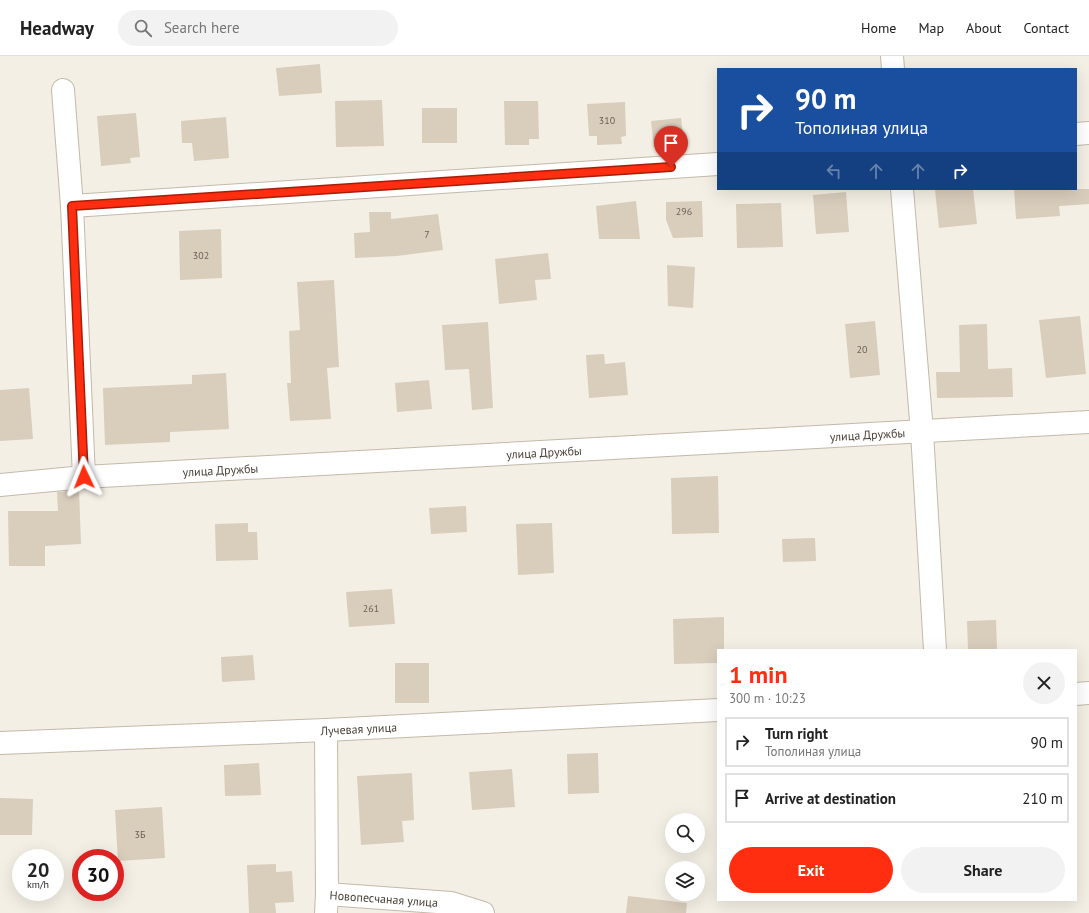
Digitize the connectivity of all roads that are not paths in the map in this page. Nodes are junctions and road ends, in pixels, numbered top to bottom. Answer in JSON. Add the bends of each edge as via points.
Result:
{"nodes":[{"id":1,"x":892,"y":56,"type":"edge"},
{"id":2,"x":893,"y":68,"type":"edge"},
{"id":3,"x":63,"y":90,"type":"dead end"},
{"id":4,"x":1089,"y":133,"type":"edge"},
{"id":5,"x":1077,"y":134,"type":"edge"},
{"id":6,"x":717,"y":164,"type":"edge"},
{"id":7,"x":902,"y":190,"type":"edge"},
{"id":8,"x":72,"y":206,"type":"junction"},
{"id":9,"x":1089,"y":422,"type":"edge"},
{"id":10,"x":922,"y":432,"type":"junction"},
{"id":11,"x":84,"y":477,"type":"junction"},
{"id":12,"x":0,"y":485,"type":"edge"},
{"id":13,"x":935,"y":649,"type":"edge"},
{"id":14,"x":1089,"y":693,"type":"edge"},
{"id":15,"x":1077,"y":694,"type":"edge"},
{"id":16,"x":717,"y":710,"type":"edge"},
{"id":17,"x":326,"y":730,"type":"junction"},
{"id":18,"x":0,"y":743,"type":"edge"},
{"id":19,"x":326,"y":904,"type":"edge"},
{"id":20,"x":483,"y":913,"type":"edge"}],
"edges":[{"from":1,"to":2,"type":"street"},
{"from":3,"to":8,"type":"street"},
{"from":4,"to":5,"type":"street"},
{"from":6,"to":8,"type":"street"},
{"from":7,"to":10,"type":"street"},
{"from":8,"to":11,"type":"street"},
{"from":9,"to":10,"type":"street","name":"улица Дружбы"},
{"from":10,"to":11,"type":"street","name":"улица Дружбы"},
{"from":10,"to":13,"type":"street"},
{"from":11,"to":12,"type":"street","name":"улица Дружбы"},
{"from":14,"to":15,"type":"street"},
{"from":16,"to":17,"type":"street","name":"Лучевая улица"},
{"from":17,"to":18,"type":"street","name":"Лучевая улица"},
{"from":17,"to":19,"type":"street","name":"Новопесчаная улица"},
{"from":19,"to":20,"type":"street","name":"Новопесчаная улица","via":[[451,903]]}]}
